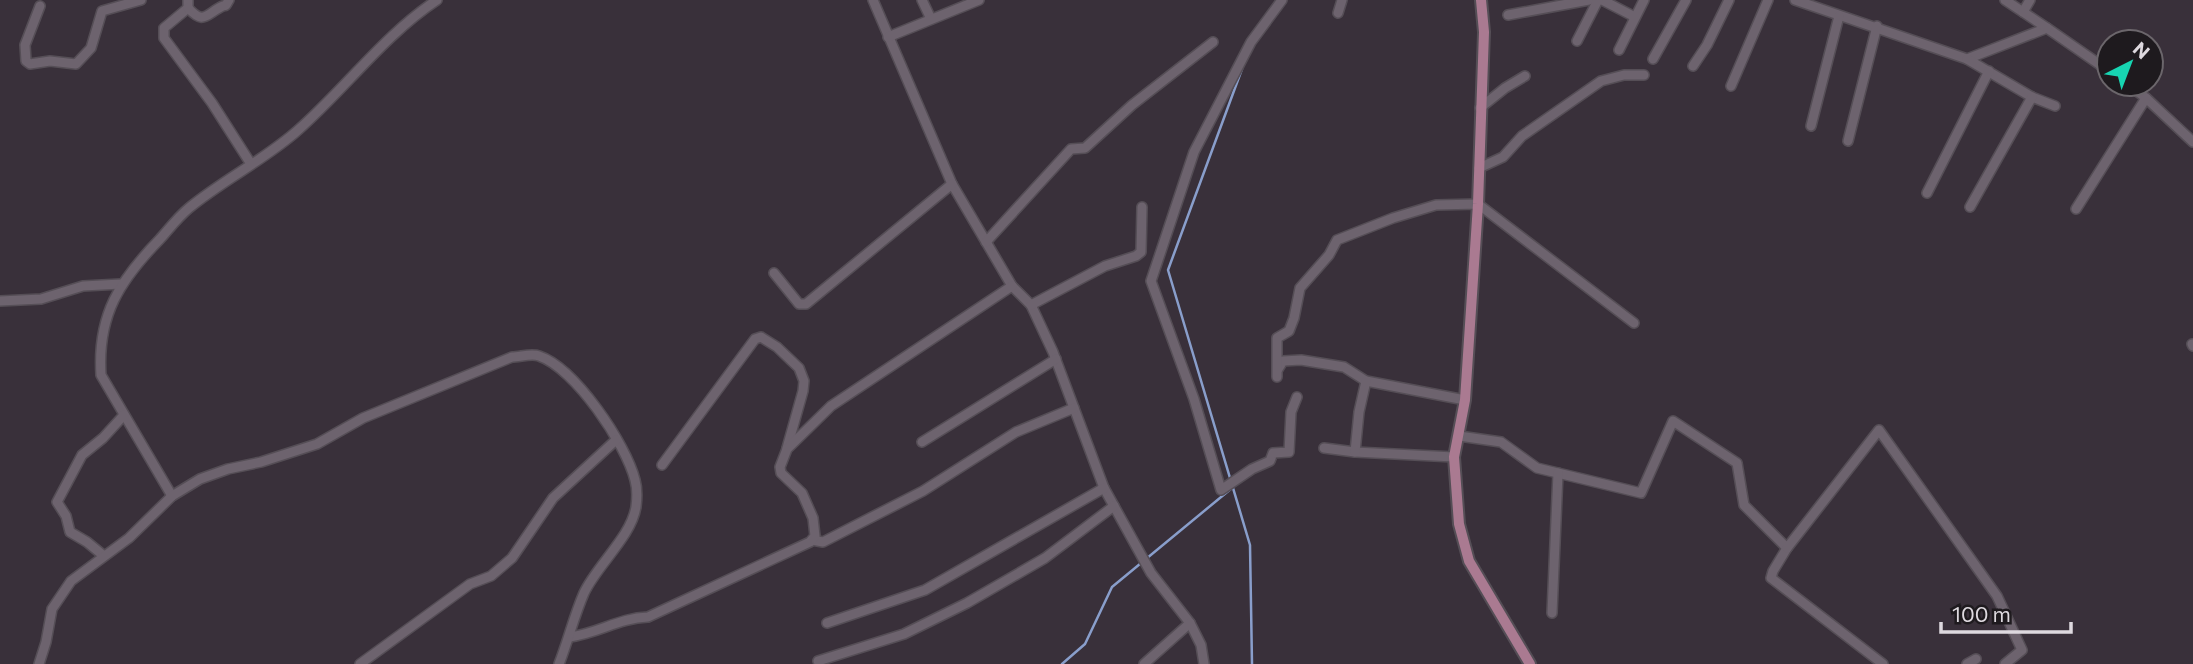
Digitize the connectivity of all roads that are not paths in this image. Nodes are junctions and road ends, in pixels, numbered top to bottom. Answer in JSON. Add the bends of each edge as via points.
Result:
{"nodes":[{"id":1,"x":141,"y":0,"type":"edge"},
{"id":2,"x":229,"y":0,"type":"edge"},
{"id":3,"x":437,"y":0,"type":"edge"},
{"id":4,"x":873,"y":0,"type":"edge"},
{"id":5,"x":922,"y":0,"type":"edge"},
{"id":6,"x":979,"y":0,"type":"edge"},
{"id":7,"x":1282,"y":0,"type":"edge"},
{"id":8,"x":1342,"y":0,"type":"edge"},
{"id":9,"x":1481,"y":0,"type":"edge"},
{"id":10,"x":1589,"y":0,"type":"edge"},
{"id":11,"x":1600,"y":0,"type":"edge"},
{"id":12,"x":1644,"y":0,"type":"edge"},
{"id":13,"x":1686,"y":0,"type":"edge"},
{"id":14,"x":1729,"y":0,"type":"edge"},
{"id":15,"x":1768,"y":0,"type":"edge"},
{"id":16,"x":1795,"y":0,"type":"edge"},
{"id":17,"x":2006,"y":0,"type":"edge"},
{"id":18,"x":2030,"y":0,"type":"edge"},
{"id":19,"x":188,"y":4,"type":"edge"},
{"id":20,"x":40,"y":6,"type":"dead end"},
{"id":21,"x":2023,"y":12,"type":"junction"},
{"id":22,"x":1338,"y":13,"type":"dead end"},
{"id":23,"x":1508,"y":15,"type":"dead end"},
{"id":24,"x":1839,"y":16,"type":"junction"},
{"id":25,"x":1635,"y":17,"type":"junction"},
{"id":26,"x":931,"y":19,"type":"junction"},
{"id":27,"x":1877,"y":26,"type":"junction"},
{"id":28,"x":2047,"y":28,"type":"junction"},
{"id":29,"x":888,"y":37,"type":"junction"},
{"id":30,"x":1577,"y":41,"type":"dead end"},
{"id":31,"x":1213,"y":42,"type":"dead end"},
{"id":32,"x":1619,"y":50,"type":"dead end"},
{"id":33,"x":1653,"y":59,"type":"dead end"},
{"id":34,"x":1967,"y":59,"type":"junction"},
{"id":35,"x":2095,"y":61,"type":"edge"},
{"id":36,"x":1693,"y":66,"type":"dead end"},
{"id":37,"x":1989,"y":71,"type":"junction"},
{"id":38,"x":1644,"y":75,"type":"dead end"},
{"id":39,"x":1525,"y":76,"type":"dead end"},
{"id":40,"x":1731,"y":86,"type":"dead end"},
{"id":41,"x":2032,"y":97,"type":"junction"},
{"id":42,"x":2146,"y":98,"type":"joint"},
{"id":43,"x":2055,"y":106,"type":"dead end"},
{"id":44,"x":1480,"y":108,"type":"junction"},
{"id":45,"x":1811,"y":126,"type":"dead end"},
{"id":46,"x":1848,"y":141,"type":"dead end"},
{"id":47,"x":2193,"y":142,"type":"edge"},
{"id":48,"x":251,"y":164,"type":"junction"},
{"id":49,"x":1479,"y":169,"type":"junction"},
{"id":50,"x":952,"y":184,"type":"junction"},
{"id":51,"x":1927,"y":193,"type":"dead end"},
{"id":52,"x":1478,"y":204,"type":"junction"},
{"id":53,"x":1142,"y":207,"type":"dead end"},
{"id":54,"x":1970,"y":207,"type":"dead end"},
{"id":55,"x":2076,"y":209,"type":"dead end"},
{"id":56,"x":986,"y":242,"type":"junction"},
{"id":57,"x":774,"y":273,"type":"dead end"},
{"id":58,"x":121,"y":284,"type":"junction"},
{"id":59,"x":1012,"y":286,"type":"junction"},
{"id":60,"x":0,"y":293,"type":"edge"},
{"id":61,"x":11,"y":301,"type":"junction"},
{"id":62,"x":0,"y":302,"type":"edge"},
{"id":63,"x":1031,"y":305,"type":"junction"},
{"id":64,"x":1634,"y":323,"type":"dead end"},
{"id":65,"x":1056,"y":359,"type":"junction"},
{"id":66,"x":1366,"y":381,"type":"junction"},
{"id":67,"x":1297,"y":397,"type":"dead end"},
{"id":68,"x":1465,"y":400,"type":"junction"},
{"id":69,"x":1074,"y":408,"type":"junction"},
{"id":70,"x":124,"y":415,"type":"junction"},
{"id":71,"x":1459,"y":436,"type":"junction"},
{"id":72,"x":616,"y":440,"type":"junction"},
{"id":73,"x":922,"y":442,"type":"dead end"},
{"id":74,"x":1324,"y":448,"type":"dead end"},
{"id":75,"x":787,"y":449,"type":"junction"},
{"id":76,"x":1355,"y":452,"type":"junction"},
{"id":77,"x":1454,"y":457,"type":"junction"},
{"id":78,"x":662,"y":465,"type":"dead end"},
{"id":79,"x":1558,"y":473,"type":"junction"},
{"id":80,"x":1104,"y":488,"type":"junction"},
{"id":81,"x":172,"y":496,"type":"junction"},
{"id":82,"x":1114,"y":506,"type":"junction"},
{"id":83,"x":812,"y":540,"type":"junction"},
{"id":84,"x":1787,"y":548,"type":"junction"},
{"id":85,"x":104,"y":556,"type":"junction"},
{"id":86,"x":1552,"y":613,"type":"dead end"},
{"id":87,"x":827,"y":622,"type":"dead end"},
{"id":88,"x":1190,"y":624,"type":"junction"},
{"id":89,"x":570,"y":637,"type":"junction"},
{"id":90,"x":818,"y":662,"type":"dead end"},
{"id":91,"x":39,"y":664,"type":"edge"},
{"id":92,"x":360,"y":664,"type":"edge"},
{"id":93,"x":559,"y":664,"type":"edge"},
{"id":94,"x":1144,"y":664,"type":"edge"},
{"id":95,"x":1204,"y":664,"type":"edge"},
{"id":96,"x":1530,"y":664,"type":"edge"},
{"id":97,"x":1884,"y":664,"type":"edge"},
{"id":98,"x":2005,"y":664,"type":"edge"}],
"edges":[{"from":1,"to":20,"type":"street","via":[[102,11],[91,48],[76,64],[26,61],[25,45]]},
{"from":2,"to":19,"type":"street","via":[[201,18]]},
{"from":3,"to":48,"type":"street","via":[[296,132]]},
{"from":4,"to":29,"type":"street"},
{"from":5,"to":26,"type":"street"},
{"from":6,"to":26,"type":"street"},
{"from":7,"to":67,"type":"street","via":[[1251,42],[1194,152],[1151,281],[1221,490],[1270,461],[1273,453],[1289,452],[1291,412]]},
{"from":8,"to":22,"type":"street"},
{"from":9,"to":44,"type":"main road"},
{"from":10,"to":23,"type":"street"},
{"from":11,"to":25,"type":"street"},
{"from":11,"to":30,"type":"street"},
{"from":12,"to":25,"type":"street"},
{"from":13,"to":33,"type":"street"},
{"from":14,"to":36,"type":"street"},
{"from":15,"to":40,"type":"street"},
{"from":16,"to":24,"type":"street"},
{"from":17,"to":21,"type":"street"},
{"from":18,"to":21,"type":"street"},
{"from":19,"to":48,"type":"street","via":[[164,28],[164,38]]},
{"from":21,"to":28,"type":"street"},
{"from":24,"to":27,"type":"street"},
{"from":24,"to":45,"type":"street"},
{"from":25,"to":32,"type":"street"},
{"from":26,"to":29,"type":"street"},
{"from":27,"to":34,"type":"street"},
{"from":27,"to":46,"type":"street"},
{"from":28,"to":34,"type":"street"},
{"from":28,"to":35,"type":"street"},
{"from":29,"to":50,"type":"street"},
{"from":31,"to":56,"type":"street","via":[[1085,148],[1071,149]]},
{"from":34,"to":37,"type":"street"},
{"from":37,"to":41,"type":"street"},
{"from":37,"to":51,"type":"street"},
{"from":38,"to":49,"type":"street","via":[[1601,81],[1522,135],[1503,157]]},
{"from":39,"to":44,"type":"street"},
{"from":41,"to":43,"type":"street"},
{"from":41,"to":54,"type":"street"},
{"from":42,"to":47,"type":"street"},
{"from":42,"to":55,"type":"street"},
{"from":44,"to":49,"type":"main road"},
{"from":48,"to":58,"type":"street","via":[[188,209]]},
{"from":49,"to":52,"type":"main road"},
{"from":50,"to":56,"type":"street"},
{"from":50,"to":57,"type":"street","via":[[806,304],[799,304]]},
{"from":52,"to":64,"type":"street"},
{"from":52,"to":66,"type":"street","via":[[1436,205],[1337,240],[1300,288],[1289,331],[1277,338],[1278,374],[1283,361],[1301,360],[1345,367]]},
{"from":52,"to":68,"type":"main road"},
{"from":53,"to":63,"type":"street","via":[[1141,252]]},
{"from":56,"to":59,"type":"street"},
{"from":58,"to":61,"type":"street","via":[[83,286],[41,299]]},
{"from":58,"to":70,"type":"street","via":[[99,354],[101,375]]},
{"from":59,"to":63,"type":"street"},
{"from":59,"to":75,"type":"street","via":[[831,406]]},
{"from":60,"to":61,"type":"street"},
{"from":61,"to":62,"type":"street"},
{"from":63,"to":65,"type":"street"},
{"from":65,"to":69,"type":"street"},
{"from":65,"to":73,"type":"street"},
{"from":66,"to":68,"type":"street"},
{"from":66,"to":76,"type":"street"},
{"from":68,"to":71,"type":"main road"},
{"from":69,"to":80,"type":"street"},
{"from":69,"to":83,"type":"street","via":[[1016,432],[923,491],[823,542]]},
{"from":70,"to":81,"type":"street"},
{"from":70,"to":85,"type":"street","via":[[82,455],[57,502],[70,532]]},
{"from":71,"to":77,"type":"main road"},
{"from":71,"to":79,"type":"street","via":[[1501,442],[1537,468]]},
{"from":72,"to":81,"type":"street","via":[[587,395],[562,371],[538,355],[512,358],[363,418],[317,444],[200,479]]},
{"from":72,"to":89,"type":"street","via":[[635,479],[635,508],[628,528],[584,594]]},
{"from":72,"to":92,"type":"street","via":[[553,498],[512,558]]},
{"from":74,"to":76,"type":"street"},
{"from":75,"to":78,"type":"street","via":[[804,381],[799,368],[761,337],[755,339]]},
{"from":75,"to":83,"type":"street","via":[[781,473],[802,493],[813,518],[816,536]]},
{"from":76,"to":77,"type":"street"},
{"from":77,"to":96,"type":"main road","via":[[1459,524],[1469,561]]},
{"from":79,"to":84,"type":"street","via":[[1641,493],[1673,421],[1737,463],[1744,505]]},
{"from":79,"to":86,"type":"street"},
{"from":80,"to":82,"type":"street"},
{"from":80,"to":87,"type":"street","via":[[925,590]]},
{"from":81,"to":85,"type":"street"},
{"from":82,"to":88,"type":"street"},
{"from":82,"to":90,"type":"street","via":[[1045,558],[967,603],[904,634]]},
{"from":83,"to":89,"type":"street","via":[[648,617],[627,617],[604,629]]},
{"from":84,"to":97,"type":"street","via":[[1771,578]]},
{"from":84,"to":98,"type":"street","via":[[1879,430],[1997,596],[2022,650]]},
{"from":85,"to":91,"type":"street","via":[[71,581],[52,608]]},
{"from":88,"to":94,"type":"street"},
{"from":88,"to":95,"type":"street"},
{"from":89,"to":93,"type":"street"}]}
